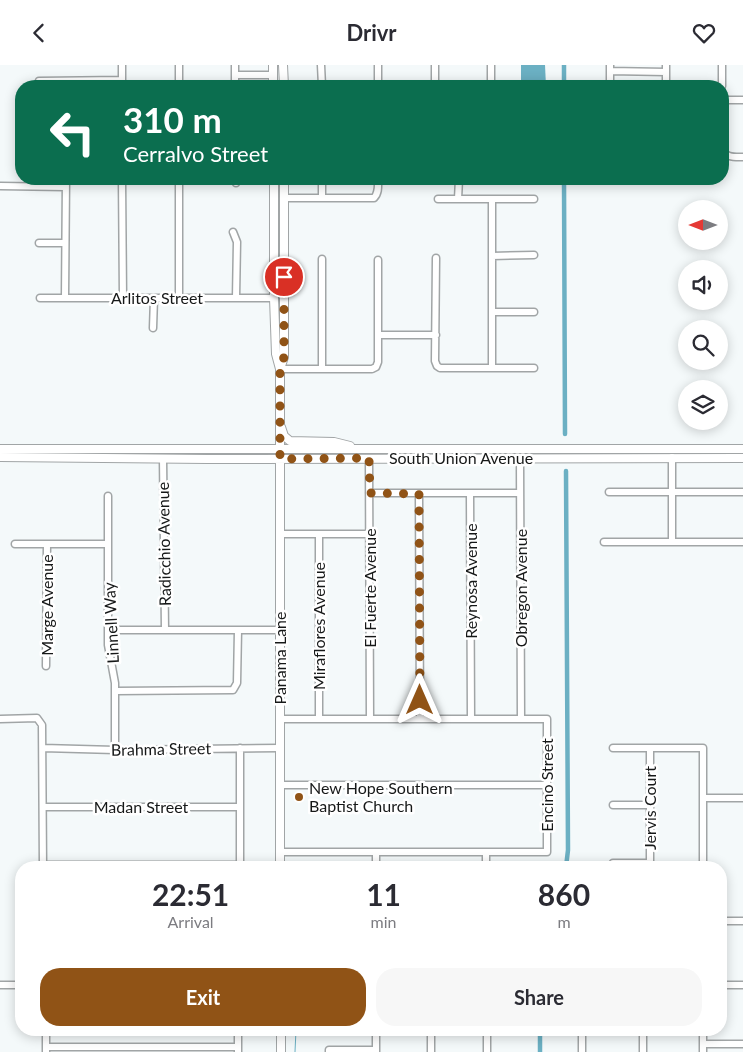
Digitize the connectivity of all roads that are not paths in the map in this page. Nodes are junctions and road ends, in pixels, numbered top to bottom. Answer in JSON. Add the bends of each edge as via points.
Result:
{"nodes":[{"id":1,"x":122,"y":65,"type":"edge"},
{"id":2,"x":179,"y":65,"type":"edge"},
{"id":3,"x":235,"y":65,"type":"edge"},
{"id":4,"x":273,"y":65,"type":"edge"},
{"id":5,"x":283,"y":65,"type":"edge"},
{"id":6,"x":322,"y":65,"type":"edge"},
{"id":7,"x":378,"y":65,"type":"edge"},
{"id":8,"x":435,"y":65,"type":"edge"},
{"id":9,"x":491,"y":65,"type":"edge"},
{"id":10,"x":722,"y":65,"type":"edge"},
{"id":11,"x":610,"y":68,"type":"edge"},
{"id":12,"x":666,"y":68,"type":"edge"},
{"id":13,"x":235,"y":75,"type":"junction"},
{"id":14,"x":273,"y":75,"type":"junction"},
{"id":15,"x":122,"y":80,"type":"edge"},
{"id":16,"x":179,"y":80,"type":"edge"},
{"id":17,"x":235,"y":80,"type":"edge"},
{"id":18,"x":273,"y":80,"type":"edge"},
{"id":19,"x":278,"y":80,"type":"edge"},
{"id":20,"x":284,"y":80,"type":"edge"},
{"id":21,"x":322,"y":80,"type":"edge"},
{"id":22,"x":378,"y":80,"type":"edge"},
{"id":23,"x":435,"y":80,"type":"edge"},
{"id":24,"x":491,"y":80,"type":"edge"},
{"id":25,"x":722,"y":80,"type":"edge"},
{"id":26,"x":729,"y":100,"type":"edge"},
{"id":27,"x":743,"y":100,"type":"edge"},
{"id":28,"x":729,"y":157,"type":"edge"},
{"id":29,"x":743,"y":157,"type":"edge"},
{"id":30,"x":122,"y":185,"type":"edge"},
{"id":31,"x":179,"y":185,"type":"edge"},
{"id":32,"x":274,"y":185,"type":"edge"},
{"id":33,"x":279,"y":185,"type":"edge"},
{"id":34,"x":284,"y":185,"type":"edge"},
{"id":35,"x":322,"y":185,"type":"edge"},
{"id":36,"x":378,"y":185,"type":"edge"},
{"id":37,"x":458,"y":185,"type":"edge"},
{"id":38,"x":0,"y":186,"type":"edge"},
{"id":39,"x":66,"y":187,"type":"joint"},
{"id":40,"x":284,"y":198,"type":"junction"},
{"id":41,"x":322,"y":198,"type":"junction"},
{"id":42,"x":438,"y":199,"type":"dead end"},
{"id":43,"x":458,"y":199,"type":"junction"},
{"id":44,"x":492,"y":199,"type":"junction"},
{"id":45,"x":534,"y":199,"type":"dead end"},
{"id":46,"x":233,"y":232,"type":"dead end"},
{"id":47,"x":39,"y":243,"type":"dead end"},
{"id":48,"x":65,"y":243,"type":"junction"},
{"id":49,"x":534,"y":255,"type":"dead end"},
{"id":50,"x":492,"y":256,"type":"junction"},
{"id":51,"x":436,"y":258,"type":"dead end"},
{"id":52,"x":322,"y":259,"type":"dead end"},
{"id":53,"x":378,"y":260,"type":"dead end"},
{"id":54,"x":40,"y":298,"type":"dead end"},
{"id":55,"x":65,"y":298,"type":"junction"},
{"id":56,"x":123,"y":298,"type":"junction"},
{"id":57,"x":154,"y":298,"type":"junction"},
{"id":58,"x":179,"y":298,"type":"junction"},
{"id":59,"x":236,"y":298,"type":"junction"},
{"id":60,"x":274,"y":298,"type":"junction"},
{"id":61,"x":492,"y":312,"type":"junction"},
{"id":62,"x":534,"y":312,"type":"dead end"},
{"id":63,"x":153,"y":328,"type":"dead end"},
{"id":64,"x":378,"y":335,"type":"junction"},
{"id":65,"x":436,"y":335,"type":"junction"},
{"id":66,"x":284,"y":355,"type":"junction"},
{"id":67,"x":492,"y":368,"type":"junction"},
{"id":68,"x":534,"y":368,"type":"dead end"},
{"id":69,"x":280,"y":369,"type":"junction"},
{"id":70,"x":322,"y":369,"type":"junction"},
{"id":71,"x":280,"y":423,"type":"junction"},
{"id":72,"x":0,"y":449,"type":"edge"},
{"id":73,"x":50,"y":449,"type":"junction"},
{"id":74,"x":280,"y":449,"type":"junction"},
{"id":75,"x":341,"y":449,"type":"junction"},
{"id":76,"x":357,"y":449,"type":"junction"},
{"id":77,"x":379,"y":449,"type":"junction"},
{"id":78,"x":743,"y":449,"type":"edge"},
{"id":79,"x":3,"y":457,"type":"edge"},
{"id":80,"x":163,"y":457,"type":"junction"},
{"id":81,"x":520,"y":457,"type":"junction"},
{"id":82,"x":672,"y":457,"type":"junction"},
{"id":83,"x":335,"y":458,"type":"junction"},
{"id":84,"x":369,"y":458,"type":"junction"},
{"id":85,"x":743,"y":458,"type":"edge"},
{"id":86,"x":230,"y":459,"type":"junction"},
{"id":87,"x":280,"y":459,"type":"junction"},
{"id":88,"x":609,"y":492,"type":"dead end"},
{"id":89,"x":672,"y":492,"type":"junction"},
{"id":90,"x":743,"y":492,"type":"edge"},
{"id":91,"x":370,"y":493,"type":"junction"},
{"id":92,"x":470,"y":493,"type":"junction"},
{"id":93,"x":520,"y":493,"type":"junction"},
{"id":94,"x":419,"y":494,"type":"junction"},
{"id":95,"x":108,"y":497,"type":"dead end"},
{"id":96,"x":280,"y":534,"type":"junction"},
{"id":97,"x":319,"y":534,"type":"junction"},
{"id":98,"x":370,"y":534,"type":"junction"},
{"id":99,"x":604,"y":542,"type":"dead end"},
{"id":100,"x":672,"y":542,"type":"junction"},
{"id":101,"x":743,"y":542,"type":"edge"},
{"id":102,"x":108,"y":543,"type":"junction"},
{"id":103,"x":15,"y":544,"type":"dead end"},
{"id":104,"x":47,"y":544,"type":"junction"},
{"id":105,"x":108,"y":630,"type":"junction"},
{"id":106,"x":165,"y":630,"type":"junction"},
{"id":107,"x":238,"y":630,"type":"junction"},
{"id":108,"x":280,"y":630,"type":"junction"},
{"id":109,"x":46,"y":666,"type":"dead end"},
{"id":110,"x":116,"y":691,"type":"junction"},
{"id":111,"x":0,"y":719,"type":"edge"},
{"id":112,"x":280,"y":719,"type":"junction"},
{"id":113,"x":319,"y":719,"type":"junction"},
{"id":114,"x":370,"y":719,"type":"junction"},
{"id":115,"x":420,"y":719,"type":"junction"},
{"id":116,"x":471,"y":719,"type":"junction"},
{"id":117,"x":521,"y":719,"type":"junction"},
{"id":118,"x":43,"y":748,"type":"junction"},
{"id":119,"x":240,"y":748,"type":"junction"},
{"id":120,"x":280,"y":748,"type":"junction"},
{"id":121,"x":613,"y":748,"type":"dead end"},
{"id":122,"x":650,"y":748,"type":"junction"},
{"id":123,"x":115,"y":750,"type":"junction"},
{"id":124,"x":280,"y":785,"type":"junction"},
{"id":125,"x":547,"y":785,"type":"junction"},
{"id":126,"x":703,"y":798,"type":"junction"},
{"id":127,"x":743,"y":798,"type":"edge"},
{"id":128,"x":613,"y":805,"type":"dead end"},
{"id":129,"x":650,"y":805,"type":"junction"},
{"id":130,"x":43,"y":807,"type":"junction"},
{"id":131,"x":240,"y":807,"type":"junction"},
{"id":132,"x":280,"y":852,"type":"junction"},
{"id":133,"x":376,"y":852,"type":"junction"},
{"id":134,"x":486,"y":852,"type":"junction"},
{"id":135,"x":43,"y":861,"type":"edge"},
{"id":136,"x":240,"y":861,"type":"edge"},
{"id":137,"x":280,"y":861,"type":"edge"},
{"id":138,"x":376,"y":861,"type":"edge"},
{"id":139,"x":486,"y":861,"type":"edge"},
{"id":140,"x":650,"y":861,"type":"edge"},
{"id":141,"x":703,"y":861,"type":"edge"},
{"id":142,"x":727,"y":921,"type":"edge"},
{"id":143,"x":743,"y":921,"type":"edge"},
{"id":144,"x":0,"y":985,"type":"edge"},
{"id":145,"x":15,"y":985,"type":"edge"},
{"id":146,"x":727,"y":985,"type":"edge"},
{"id":147,"x":743,"y":985,"type":"edge"},
{"id":148,"x":46,"y":1036,"type":"edge"},
{"id":149,"x":238,"y":1036,"type":"edge"},
{"id":150,"x":281,"y":1036,"type":"edge"},
{"id":151,"x":376,"y":1036,"type":"edge"},
{"id":152,"x":431,"y":1036,"type":"edge"},
{"id":153,"x":486,"y":1036,"type":"edge"},
{"id":154,"x":582,"y":1036,"type":"edge"},
{"id":155,"x":643,"y":1036,"type":"edge"},
{"id":156,"x":703,"y":1036,"type":"edge"},
{"id":157,"x":703,"y":1044,"type":"junction"},
{"id":158,"x":743,"y":1044,"type":"edge"},
{"id":159,"x":46,"y":1049,"type":"edge"},
{"id":160,"x":110,"y":1049,"type":"edge"},
{"id":161,"x":174,"y":1049,"type":"edge"},
{"id":162,"x":238,"y":1050,"type":"edge"},
{"id":163,"x":329,"y":1051,"type":"edge"},
{"id":164,"x":376,"y":1051,"type":"edge"},
{"id":165,"x":281,"y":1052,"type":"edge"},
{"id":166,"x":431,"y":1052,"type":"edge"},
{"id":167,"x":486,"y":1052,"type":"edge"},
{"id":168,"x":582,"y":1052,"type":"edge"},
{"id":169,"x":643,"y":1052,"type":"edge"},
{"id":170,"x":703,"y":1052,"type":"edge"}],
"edges":[{"from":1,"to":15,"type":"street"},
{"from":2,"to":16,"type":"street"},
{"from":3,"to":13,"type":"street"},
{"from":4,"to":14,"type":"main road"},
{"from":5,"to":20,"type":"main road"},
{"from":6,"to":21,"type":"street"},
{"from":7,"to":22,"type":"street"},
{"from":8,"to":23,"type":"street"},
{"from":9,"to":24,"type":"street"},
{"from":10,"to":25,"type":"street"},
{"from":11,"to":12,"type":"street"},
{"from":13,"to":14,"type":"street"},
{"from":13,"to":17,"type":"street"},
{"from":14,"to":18,"type":"main road"},
{"from":14,"to":19,"type":"main road"},
{"from":26,"to":27,"type":"street"},
{"from":28,"to":29,"type":"street"},
{"from":30,"to":56,"type":"street"},
{"from":31,"to":58,"type":"street"},
{"from":32,"to":60,"type":"main road"},
{"from":33,"to":40,"type":"main road","via":[[280,197]]},
{"from":34,"to":40,"type":"main road"},
{"from":35,"to":41,"type":"street"},
{"from":36,"to":41,"type":"street","via":[[374,198]]},
{"from":37,"to":43,"type":"street"},
{"from":38,"to":39,"type":"street"},
{"from":39,"to":48,"type":"street"},
{"from":40,"to":41,"type":"street"},
{"from":40,"to":66,"type":"main road"},
{"from":42,"to":43,"type":"street"},
{"from":43,"to":44,"type":"street"},
{"from":44,"to":45,"type":"street"},
{"from":44,"to":50,"type":"street"},
{"from":46,"to":59,"type":"street","via":[[236,242]]},
{"from":47,"to":48,"type":"street"},
{"from":48,"to":55,"type":"street"},
{"from":49,"to":50,"type":"street"},
{"from":50,"to":61,"type":"street"},
{"from":51,"to":65,"type":"street"},
{"from":52,"to":70,"type":"street"},
{"from":53,"to":64,"type":"street"},
{"from":54,"to":55,"type":"street","name":"Arlitos Street"},
{"from":55,"to":56,"type":"street","name":"Arlitos Street"},
{"from":56,"to":57,"type":"street","name":"Arlitos Street"},
{"from":57,"to":58,"type":"street","name":"Arlitos Street"},
{"from":57,"to":63,"type":"street"},
{"from":58,"to":59,"type":"street","name":"Arlitos Street"},
{"from":59,"to":60,"type":"street","name":"Arlitos Street"},
{"from":60,"to":66,"type":"main road","via":[[279,305],[280,341]]},
{"from":60,"to":69,"type":"main road","via":[[276,354]]},
{"from":61,"to":62,"type":"street"},
{"from":61,"to":67,"type":"street"},
{"from":64,"to":65,"type":"street"},
{"from":64,"to":70,"type":"street","via":[[376,367]]},
{"from":65,"to":67,"type":"street","via":[[435,361],[440,368]]},
{"from":66,"to":69,"type":"main road"},
{"from":67,"to":68,"type":"street"},
{"from":69,"to":70,"type":"street"},
{"from":69,"to":71,"type":"main road","name":"Panama Lane"},
{"from":71,"to":74,"type":"main road","name":"Panama Lane"},
{"from":71,"to":76,"type":"main road","via":[[284,436],[290,441],[334,442]]},
{"from":72,"to":73,"type":"main road","name":"South Union Avenue"},
{"from":73,"to":74,"type":"main road","name":"South Union Avenue"},
{"from":73,"to":79,"type":"main road","via":[[46,453],[12,453]]},
{"from":74,"to":75,"type":"main road","name":"South Union Avenue"},
{"from":74,"to":86,"type":"main road","via":[[276,453],[248,454]]},
{"from":74,"to":87,"type":"main road","name":"Panama Lane"},
{"from":75,"to":76,"type":"main road","name":"South Union Avenue"},
{"from":75,"to":87,"type":"main road","via":[[330,453],[289,454]]},
{"from":76,"to":77,"type":"main road","name":"South Union Avenue"},
{"from":77,"to":78,"type":"main road","name":"South Union Avenue"},
{"from":77,"to":83,"type":"main road","via":[[376,453]]},
{"from":79,"to":80,"type":"main road","name":"South Union Avenue"},
{"from":80,"to":86,"type":"main road","name":"South Union Avenue"},
{"from":80,"to":106,"type":"street","name":"Radicchio Avenue"},
{"from":81,"to":82,"type":"main road","name":"South Union Avenue"},
{"from":81,"to":84,"type":"main road","name":"South Union Avenue"},
{"from":81,"to":93,"type":"street","name":"Obregon Avenue"},
{"from":82,"to":85,"type":"main road","name":"South Union Avenue"},
{"from":82,"to":89,"type":"street"},
{"from":83,"to":84,"type":"main road","name":"South Union Avenue"},
{"from":83,"to":87,"type":"main road","name":"South Union Avenue"},
{"from":84,"to":91,"type":"street","name":"El Fuerte Avenue"},
{"from":86,"to":87,"type":"main road","name":"South Union Avenue"},
{"from":87,"to":96,"type":"main road","name":"Panama Lane"},
{"from":88,"to":89,"type":"street"},
{"from":89,"to":90,"type":"street"},
{"from":89,"to":100,"type":"street"},
{"from":91,"to":94,"type":"street"},
{"from":91,"to":98,"type":"street","name":"El Fuerte Avenue"},
{"from":92,"to":93,"type":"street"},
{"from":92,"to":94,"type":"street"},
{"from":92,"to":116,"type":"street","name":"Reynosa Avenue"},
{"from":93,"to":117,"type":"street","name":"Obregon Avenue"},
{"from":94,"to":115,"type":"street"},
{"from":95,"to":102,"type":"street","name":"Linnell Way"},
{"from":96,"to":97,"type":"street"},
{"from":96,"to":108,"type":"main road","name":"Panama Lane"},
{"from":97,"to":98,"type":"street"},
{"from":97,"to":113,"type":"street","name":"Miraflores Avenue"},
{"from":98,"to":114,"type":"street","name":"El Fuerte Avenue"},
{"from":99,"to":100,"type":"street"},
{"from":100,"to":101,"type":"street"},
{"from":102,"to":104,"type":"street"},
{"from":102,"to":105,"type":"street","name":"Linnell Way"},
{"from":103,"to":104,"type":"street"},
{"from":104,"to":109,"type":"street","name":"Marge Avenue"},
{"from":105,"to":106,"type":"street"},
{"from":105,"to":110,"type":"street","name":"Linnell Way"},
{"from":106,"to":107,"type":"street"},
{"from":107,"to":108,"type":"street"},
{"from":107,"to":110,"type":"street","via":[[238,683],[233,690]]},
{"from":108,"to":112,"type":"main road","name":"Panama Lane"},
{"from":110,"to":123,"type":"street","name":"Linnell Way"},
{"from":111,"to":118,"type":"street","via":[[37,718],[42,725]]},
{"from":112,"to":113,"type":"street"},
{"from":112,"to":120,"type":"main road","name":"Panama Lane"},
{"from":113,"to":114,"type":"street"},
{"from":114,"to":115,"type":"street"},
{"from":115,"to":116,"type":"street"},
{"from":116,"to":117,"type":"street"},
{"from":117,"to":125,"type":"street","name":"Encino Street","via":[[547,719]]},
{"from":118,"to":123,"type":"street","name":"Brahma Street"},
{"from":118,"to":130,"type":"street"},
{"from":119,"to":120,"type":"street","name":"Brahma Street"},
{"from":119,"to":123,"type":"street","name":"Brahma Street"},
{"from":119,"to":131,"type":"street"},
{"from":120,"to":124,"type":"main road","name":"Panama Lane"},
{"from":121,"to":122,"type":"street"},
{"from":122,"to":126,"type":"street","via":[[703,747]]},
{"from":122,"to":129,"type":"street","name":"Jervis Court"},
{"from":124,"to":125,"type":"street"},
{"from":124,"to":132,"type":"main road","name":"Panama Lane"},
{"from":125,"to":134,"type":"street","name":"Encino Street","via":[[547,852]]},
{"from":126,"to":127,"type":"street"},
{"from":126,"to":141,"type":"street"},
{"from":128,"to":129,"type":"street"},
{"from":129,"to":140,"type":"street","name":"Jervis Court"},
{"from":130,"to":131,"type":"street","name":"Madan Street"},
{"from":130,"to":135,"type":"street"},
{"from":131,"to":136,"type":"street"},
{"from":132,"to":133,"type":"street"},
{"from":132,"to":137,"type":"main road","name":"Panama Lane"},
{"from":133,"to":134,"type":"street"},
{"from":133,"to":138,"type":"street"},
{"from":134,"to":139,"type":"street"},
{"from":142,"to":143,"type":"street"},
{"from":144,"to":145,"type":"street"},
{"from":146,"to":147,"type":"street"},
{"from":148,"to":159,"type":"street"},
{"from":149,"to":162,"type":"street"},
{"from":150,"to":165,"type":"main road"},
{"from":151,"to":164,"type":"street"},
{"from":152,"to":166,"type":"street"},
{"from":153,"to":167,"type":"street"},
{"from":154,"to":168,"type":"street"},
{"from":155,"to":169,"type":"street"},
{"from":156,"to":157,"type":"street"},
{"from":157,"to":158,"type":"street"},
{"from":157,"to":170,"type":"street"},
{"from":159,"to":160,"type":"street"},
{"from":160,"to":161,"type":"street"},
{"from":161,"to":162,"type":"street"},
{"from":163,"to":164,"type":"street"}]}
